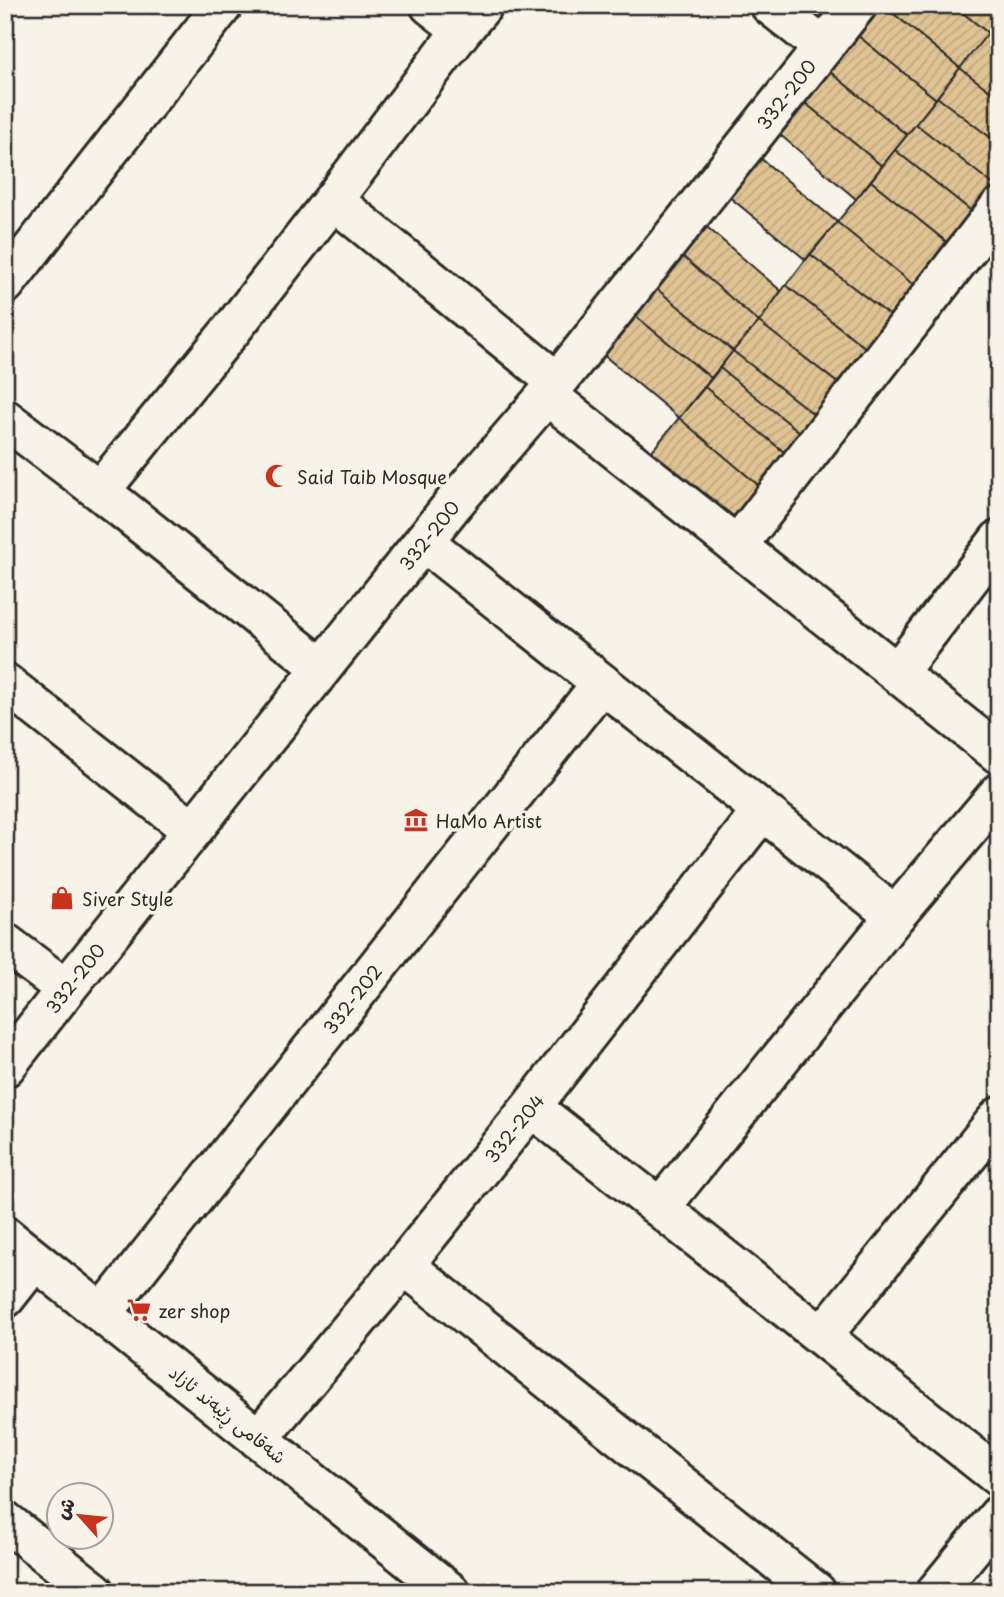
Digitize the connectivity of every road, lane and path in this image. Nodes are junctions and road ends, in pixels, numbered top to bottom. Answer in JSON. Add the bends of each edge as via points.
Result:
{"nodes":[{"id":1,"x":223,"y":5,"type":"edge"},
{"id":2,"x":430,"y":5,"type":"edge"},
{"id":3,"x":770,"y":5,"type":"edge"},
{"id":4,"x":857,"y":5,"type":"edge"},
{"id":5,"x":472,"y":18,"type":"edge"},
{"id":6,"x":823,"y":47,"type":"junction"},
{"id":7,"x":333,"y":200,"type":"junction"},
{"id":8,"x":999,"y":208,"type":"edge"},
{"id":9,"x":5,"y":284,"type":"edge"},
{"id":10,"x":552,"y":389,"type":"junction"},
{"id":11,"x":5,"y":419,"type":"edge"},
{"id":12,"x":100,"y":491,"type":"junction"},
{"id":13,"x":999,"y":540,"type":"edge"},
{"id":14,"x":424,"y":542,"type":"junction"},
{"id":15,"x":737,"y":546,"type":"junction"},
{"id":16,"x":322,"y":668,"type":"junction"},
{"id":17,"x":897,"y":673,"type":"junction"},
{"id":18,"x":5,"y":683,"type":"edge"},
{"id":19,"x":601,"y":684,"type":"junction"},
{"id":20,"x":999,"y":754,"type":"edge"},
{"id":21,"x":999,"y":793,"type":"edge"},
{"id":22,"x":762,"y":811,"type":"junction"},
{"id":23,"x":192,"y":831,"type":"junction"},
{"id":24,"x":895,"y":916,"type":"junction"},
{"id":25,"x":5,"y":943,"type":"edge"},
{"id":26,"x":66,"y":989,"type":"junction"},
{"id":27,"x":5,"y":1067,"type":"edge"},
{"id":28,"x":531,"y":1107,"type":"junction"},
{"id":29,"x":999,"y":1117,"type":"edge"},
{"id":30,"x":660,"y":1208,"type":"junction"},
{"id":31,"x":5,"y":1236,"type":"edge"},
{"id":32,"x":35,"y":1260,"type":"junction"},
{"id":33,"x":404,"y":1265,"type":"junction"},
{"id":34,"x":5,"y":1298,"type":"edge"},
{"id":35,"x":103,"y":1313,"type":"junction"},
{"id":36,"x":822,"y":1336,"type":"junction"},
{"id":37,"x":258,"y":1439,"type":"junction"},
{"id":38,"x":999,"y":1477,"type":"edge"},
{"id":39,"x":999,"y":1516,"type":"edge"},
{"id":40,"x":5,"y":1521,"type":"edge"},
{"id":41,"x":95,"y":1592,"type":"edge"},
{"id":42,"x":450,"y":1592,"type":"edge"},
{"id":43,"x":816,"y":1592,"type":"edge"},
{"id":44,"x":936,"y":1592,"type":"edge"}],
"edges":[{"from":1,"to":9,"type":"street"},
{"from":2,"to":5,"type":"street"},
{"from":3,"to":6,"type":"street"},
{"from":4,"to":6,"type":"street","name":"332-200"},
{"from":5,"to":7,"type":"street"},
{"from":6,"to":10,"type":"street","name":"332-200"},
{"from":7,"to":10,"type":"street"},
{"from":7,"to":12,"type":"street"},
{"from":8,"to":15,"type":"street"},
{"from":10,"to":14,"type":"street","name":"332-200"},
{"from":10,"to":15,"type":"street"},
{"from":11,"to":12,"type":"street"},
{"from":12,"to":16,"type":"street"},
{"from":13,"to":17,"type":"street"},
{"from":14,"to":16,"type":"street","name":"332-200"},
{"from":14,"to":19,"type":"street"},
{"from":15,"to":17,"type":"street"},
{"from":16,"to":23,"type":"street","name":"332-200"},
{"from":17,"to":20,"type":"street"},
{"from":18,"to":23,"type":"street"},
{"from":19,"to":22,"type":"street"},
{"from":19,"to":35,"type":"street","name":"332-202"},
{"from":21,"to":24,"type":"street"},
{"from":22,"to":24,"type":"street"},
{"from":22,"to":28,"type":"street","name":"332-204"},
{"from":23,"to":26,"type":"street","name":"332-200"},
{"from":24,"to":30,"type":"street"},
{"from":25,"to":26,"type":"street"},
{"from":26,"to":27,"type":"street","name":"332-200"},
{"from":28,"to":30,"type":"street"},
{"from":28,"to":33,"type":"street","name":"332-204"},
{"from":29,"to":36,"type":"street"},
{"from":30,"to":36,"type":"street"},
{"from":31,"to":32,"type":"street","name":"شەقامی ڕێبەند ئازاد"},
{"from":32,"to":34,"type":"street"},
{"from":32,"to":35,"type":"street","name":"شەقامی ڕێبەند ئازاد"},
{"from":33,"to":37,"type":"street","name":"332-204"},
{"from":33,"to":43,"type":"street"},
{"from":35,"to":37,"type":"street","name":"شەقامی ڕێبەند ئازاد"},
{"from":36,"to":38,"type":"street"},
{"from":37,"to":42,"type":"street","name":"شەقامی ڕێبەند ئازاد"},
{"from":39,"to":44,"type":"street"},
{"from":40,"to":41,"type":"street"}]}
